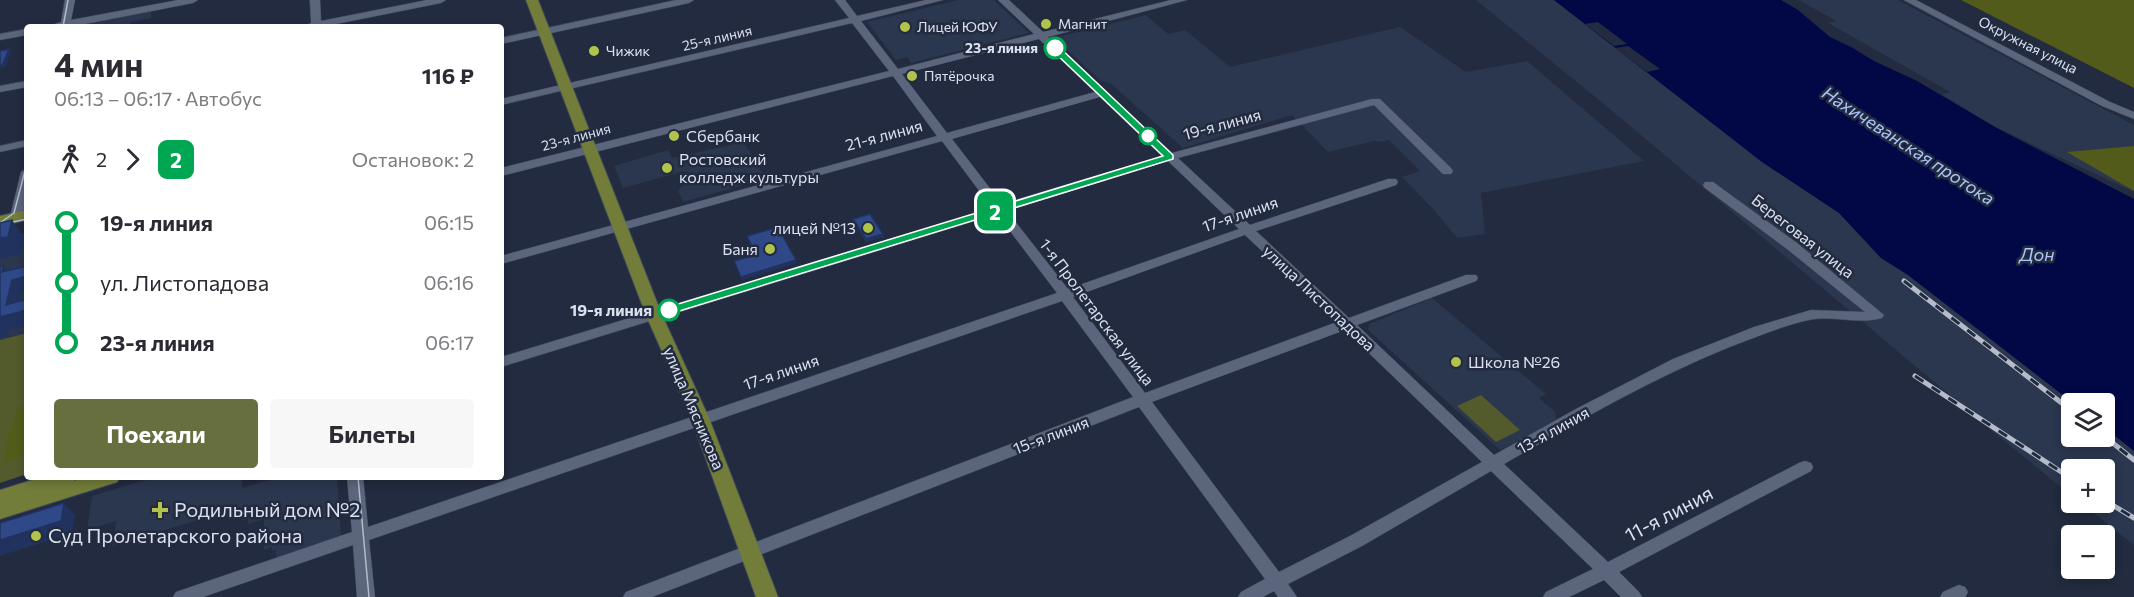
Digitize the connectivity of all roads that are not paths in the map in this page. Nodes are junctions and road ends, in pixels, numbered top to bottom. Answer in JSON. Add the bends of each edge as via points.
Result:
{"nodes":[{"id":1,"x":70,"y":0,"type":"edge"},
{"id":2,"x":193,"y":0,"type":"edge"},
{"id":3,"x":315,"y":0,"type":"edge"},
{"id":4,"x":441,"y":0,"type":"edge"},
{"id":5,"x":532,"y":0,"type":"edge"},
{"id":6,"x":689,"y":0,"type":"edge"},
{"id":7,"x":840,"y":0,"type":"edge"},
{"id":8,"x":938,"y":0,"type":"edge"},
{"id":9,"x":1003,"y":0,"type":"edge"},
{"id":10,"x":1182,"y":0,"type":"edge"},
{"id":11,"x":1909,"y":0,"type":"edge"},
{"id":12,"x":855,"y":20,"type":"junction"},
{"id":13,"x":65,"y":24,"type":"edge"},
{"id":14,"x":75,"y":24,"type":"edge"},
{"id":15,"x":313,"y":24,"type":"edge"},
{"id":16,"x":323,"y":24,"type":"edge"},
{"id":17,"x":544,"y":31,"type":"junction"},
{"id":18,"x":24,"y":33,"type":"edge"},
{"id":19,"x":1042,"y":36,"type":"junction"},
{"id":20,"x":0,"y":37,"type":"edge"},
{"id":21,"x":504,"y":40,"type":"edge"},
{"id":22,"x":896,"y":72,"type":"junction"},
{"id":23,"x":24,"y":85,"type":"edge"},
{"id":24,"x":567,"y":86,"type":"junction"},
{"id":25,"x":0,"y":89,"type":"edge"},
{"id":26,"x":1104,"y":93,"type":"junction"},
{"id":27,"x":504,"y":101,"type":"edge"},
{"id":28,"x":2134,"y":116,"type":"edge"},
{"id":29,"x":944,"y":136,"type":"junction"},
{"id":30,"x":24,"y":145,"type":"edge"},
{"id":31,"x":0,"y":149,"type":"edge"},
{"id":32,"x":590,"y":149,"type":"junction"},
{"id":33,"x":1170,"y":157,"type":"junction"},
{"id":34,"x":504,"y":171,"type":"edge"},
{"id":35,"x":1448,"y":171,"type":"dead end"},
{"id":36,"x":1392,"y":182,"type":"dead end"},
{"id":37,"x":1709,"y":185,"type":"dead end"},
{"id":38,"x":999,"y":210,"type":"junction"},
{"id":39,"x":23,"y":218,"type":"edge"},
{"id":40,"x":0,"y":221,"type":"edge"},
{"id":41,"x":620,"y":226,"type":"junction"},
{"id":42,"x":0,"y":227,"type":"edge"},
{"id":43,"x":1247,"y":230,"type":"junction"},
{"id":44,"x":504,"y":259,"type":"edge"},
{"id":45,"x":1471,"y":278,"type":"dead end"},
{"id":46,"x":1065,"y":295,"type":"junction"},
{"id":47,"x":654,"y":315,"type":"junction"},
{"id":48,"x":1877,"y":315,"type":"joint"},
{"id":49,"x":1346,"y":323,"type":"junction"},
{"id":50,"x":504,"y":361,"type":"edge"},
{"id":51,"x":1141,"y":400,"type":"junction"},
{"id":52,"x":700,"y":418,"type":"junction"},
{"id":53,"x":1494,"y":463,"type":"junction"},
{"id":54,"x":1805,"y":467,"type":"dead end"},
{"id":55,"x":57,"y":480,"type":"edge"},
{"id":56,"x":100,"y":480,"type":"edge"},
{"id":57,"x":355,"y":480,"type":"edge"},
{"id":58,"x":0,"y":498,"type":"edge"},
{"id":59,"x":0,"y":511,"type":"edge"},
{"id":60,"x":360,"y":535,"type":"junction"},
{"id":61,"x":750,"y":552,"type":"junction"},
{"id":62,"x":1607,"y":572,"type":"junction"},
{"id":63,"x":1277,"y":582,"type":"junction"},
{"id":64,"x":182,"y":597,"type":"edge"},
{"id":65,"x":366,"y":597,"type":"edge"},
{"id":66,"x":632,"y":597,"type":"edge"},
{"id":67,"x":767,"y":597,"type":"edge"},
{"id":68,"x":1246,"y":597,"type":"edge"},
{"id":69,"x":1288,"y":597,"type":"edge"},
{"id":70,"x":1552,"y":597,"type":"edge"},
{"id":71,"x":1633,"y":597,"type":"edge"}],
"edges":[{"from":1,"to":13,"type":"street"},
{"from":2,"to":14,"type":"street"},
{"from":3,"to":15,"type":"street"},
{"from":4,"to":16,"type":"street"},
{"from":5,"to":17,"type":"main road","name":"улица Мясникова"},
{"from":6,"to":17,"type":"street"},
{"from":7,"to":12,"type":"street","name":"1-я Пролетарская улица"},
{"from":8,"to":12,"type":"street","name":"25-я линия"},
{"from":9,"to":19,"type":"street","name":"улица Листопадова"},
{"from":10,"to":19,"type":"street","name":"23-я линия"},
{"from":11,"to":28,"type":"street","name":"Окружная улица"},
{"from":12,"to":22,"type":"street","name":"1-я Пролетарская улица"},
{"from":12,"to":24,"type":"street","name":"25-я линия"},
{"from":17,"to":21,"type":"street"},
{"from":17,"to":24,"type":"main road","name":"улица Мясникова"},
{"from":18,"to":20,"type":"street"},
{"from":19,"to":22,"type":"street","name":"23-я линия"},
{"from":19,"to":26,"type":"street","name":"улица Листопадова"},
{"from":22,"to":29,"type":"street","name":"1-я Пролетарская улица"},
{"from":22,"to":32,"type":"street","name":"23-я линия"},
{"from":23,"to":25,"type":"street"},
{"from":24,"to":27,"type":"street","name":"25-я линия"},
{"from":24,"to":32,"type":"main road","name":"улица Мясникова"},
{"from":26,"to":29,"type":"street","name":"21-я линия"},
{"from":26,"to":33,"type":"street","name":"улица Листопадова"},
{"from":29,"to":38,"type":"street","name":"1-я Пролетарская улица"},
{"from":29,"to":41,"type":"street","name":"21-я линия"},
{"from":30,"to":31,"type":"street"},
{"from":32,"to":34,"type":"street","name":"23-я линия"},
{"from":32,"to":41,"type":"main road","name":"улица Мясникова"},
{"from":33,"to":35,"type":"street","name":"19-я линия","via":[[1376,101]]},
{"from":33,"to":38,"type":"street","name":"19-я линия"},
{"from":33,"to":43,"type":"street","name":"улица Листопадова"},
{"from":36,"to":43,"type":"street","name":"17-я линия"},
{"from":37,"to":48,"type":"street","name":"Береговая улица"},
{"from":38,"to":46,"type":"street","name":"1-я Пролетарская улица"},
{"from":38,"to":47,"type":"street","name":"19-я линия"},
{"from":39,"to":40,"type":"main road"},
{"from":39,"to":42,"type":"main road"},
{"from":41,"to":44,"type":"street","name":"21-я линия"},
{"from":41,"to":47,"type":"main road","name":"улица Мясникова"},
{"from":43,"to":46,"type":"street","name":"17-я линия"},
{"from":43,"to":49,"type":"street","name":"улица Листопадова"},
{"from":45,"to":49,"type":"street","name":"15-я линия"},
{"from":46,"to":51,"type":"street","name":"1-я Пролетарская улица"},
{"from":46,"to":52,"type":"street","name":"17-я линия"},
{"from":47,"to":50,"type":"street","name":"19-я линия"},
{"from":47,"to":52,"type":"main road","name":"улица Мясникова"},
{"from":48,"to":53,"type":"street","name":"13-я линия","via":[[1811,315],[1759,330],[1678,363]]},
{"from":49,"to":51,"type":"street","name":"15-я линия"},
{"from":49,"to":53,"type":"street","name":"улица Листопадова"},
{"from":51,"to":61,"type":"street","name":"15-я линия"},
{"from":51,"to":63,"type":"street","name":"1-я Пролетарская улица"},
{"from":52,"to":60,"type":"street","name":"17-я линия"},
{"from":52,"to":61,"type":"main road","name":"улица Мясникова"},
{"from":53,"to":62,"type":"street","name":"улица Листопадова"},
{"from":53,"to":63,"type":"street","name":"13-я линия"},
{"from":54,"to":62,"type":"street","name":"11-я линия"},
{"from":55,"to":58,"type":"main road"},
{"from":56,"to":59,"type":"main road"},
{"from":57,"to":60,"type":"street"},
{"from":60,"to":64,"type":"street","name":"17-я линия"},
{"from":60,"to":65,"type":"street"},
{"from":61,"to":66,"type":"street","name":"15-я линия"},
{"from":61,"to":67,"type":"main road","name":"улица Мясникова"},
{"from":62,"to":70,"type":"street","name":"11-я линия"},
{"from":62,"to":71,"type":"street","name":"улица Листопадова"},
{"from":63,"to":68,"type":"street","name":"13-я линия"},
{"from":63,"to":69,"type":"street","name":"1-я Пролетарская улица"}]}
